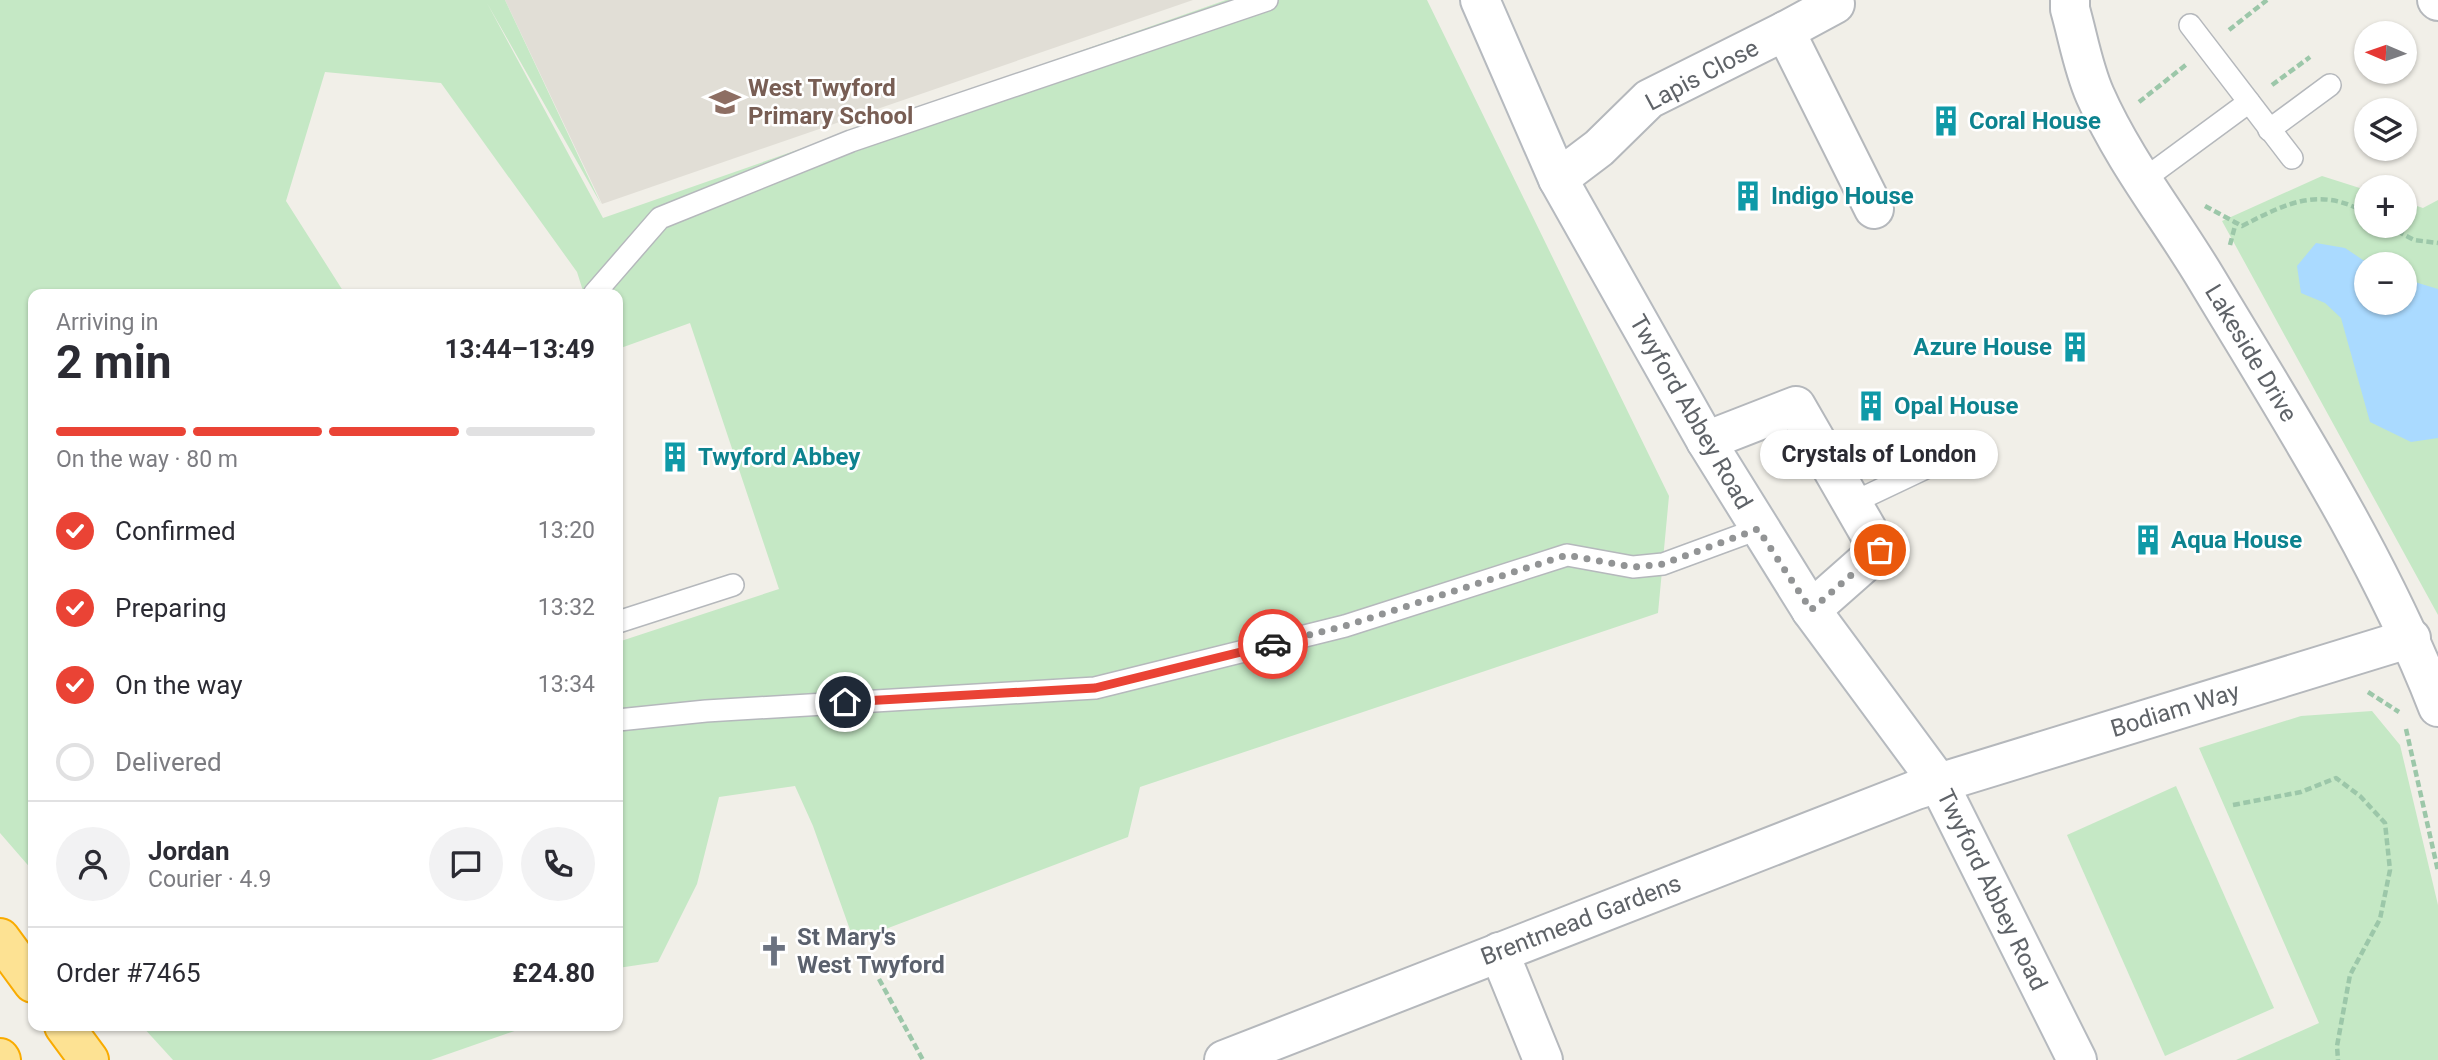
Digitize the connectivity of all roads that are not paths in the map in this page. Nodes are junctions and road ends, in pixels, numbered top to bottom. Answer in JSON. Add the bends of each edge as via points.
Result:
{"nodes":[{"id":1,"x":1267,"y":0,"type":"edge"},
{"id":2,"x":1480,"y":0,"type":"edge"},
{"id":3,"x":2070,"y":0,"type":"edge"},
{"id":4,"x":1835,"y":4,"type":"dead end"},
{"id":5,"x":2190,"y":25,"type":"dead end"},
{"id":6,"x":1786,"y":31,"type":"junction"},
{"id":7,"x":2330,"y":85,"type":"dead end"},
{"id":8,"x":2249,"y":102,"type":"junction"},
{"id":9,"x":2269,"y":130,"type":"junction"},
{"id":10,"x":2292,"y":158,"type":"dead end"},
{"id":11,"x":1559,"y":178,"type":"junction"},
{"id":12,"x":2143,"y":180,"type":"junction"},
{"id":13,"x":1874,"y":209,"type":"dead end"},
{"id":14,"x":598,"y":289,"type":"edge"},
{"id":15,"x":1706,"y":441,"type":"junction"},
{"id":16,"x":1948,"y":457,"type":"dead end"},
{"id":17,"x":1852,"y":503,"type":"junction"},
{"id":18,"x":1758,"y":529,"type":"junction"},
{"id":19,"x":733,"y":585,"type":"dead end"},
{"id":20,"x":1811,"y":610,"type":"junction"},
{"id":21,"x":623,"y":620,"type":"edge"},
{"id":22,"x":2411,"y":638,"type":"junction"},
{"id":23,"x":2420,"y":710,"type":"edge"},
{"id":24,"x":623,"y":719,"type":"edge"},
{"id":25,"x":1938,"y":782,"type":"junction"},
{"id":26,"x":0,"y":938,"type":"edge"},
{"id":27,"x":1499,"y":952,"type":"junction"},
{"id":28,"x":28,"y":977,"type":"edge"},
{"id":29,"x":68,"y":1031,"type":"edge"},
{"id":30,"x":89,"y":1060,"type":"edge"},
{"id":31,"x":1224,"y":1060,"type":"edge"},
{"id":32,"x":1543,"y":1060,"type":"edge"},
{"id":33,"x":2077,"y":1060,"type":"edge"}],
"edges":[{"from":1,"to":14,"type":"lane","via":[[851,141],[660,218]]},
{"from":2,"to":11,"type":"street","name":"Twyford Abbey Road"},
{"from":3,"to":12,"type":"street","name":"Lakeside Drive","via":[[2094,92]]},
{"from":4,"to":6,"type":"street","name":"Lapis Close"},
{"from":5,"to":8,"type":"lane"},
{"from":6,"to":11,"type":"street","name":"Lapis Close","via":[[1649,99],[1599,148]]},
{"from":6,"to":13,"type":"street","name":"Lapis Close"},
{"from":7,"to":9,"type":"lane"},
{"from":8,"to":9,"type":"lane"},
{"from":8,"to":12,"type":"lane"},
{"from":9,"to":10,"type":"lane"},
{"from":11,"to":15,"type":"street","name":"Twyford Abbey Road"},
{"from":12,"to":22,"type":"street","name":"Lakeside Drive","via":[[2305,443]]},
{"from":15,"to":17,"type":"street","via":[[1796,406]]},
{"from":15,"to":18,"type":"street","name":"Twyford Abbey Road"},
{"from":16,"to":17,"type":"lane"},
{"from":17,"to":20,"type":"street","via":[[1880,550]]},
{"from":18,"to":20,"type":"street","name":"Twyford Abbey Road"},
{"from":18,"to":24,"type":"lane","via":[[1663,564],[1633,567],[1567,555],[1345,626],[1095,688]]},
{"from":19,"to":21,"type":"lane"},
{"from":20,"to":25,"type":"street","name":"Twyford Abbey Road"},
{"from":22,"to":23,"type":"street","name":"Lakeside Drive"},
{"from":22,"to":25,"type":"street","name":"Bodiam Way"},
{"from":25,"to":27,"type":"street","name":"Brentmead Gardens"},
{"from":25,"to":33,"type":"street","name":"Twyford Abbey Road"},
{"from":26,"to":28,"type":"highway"},
{"from":27,"to":31,"type":"street","name":"Brentmead Gardens"},
{"from":27,"to":32,"type":"street"},
{"from":29,"to":30,"type":"highway"}]}
